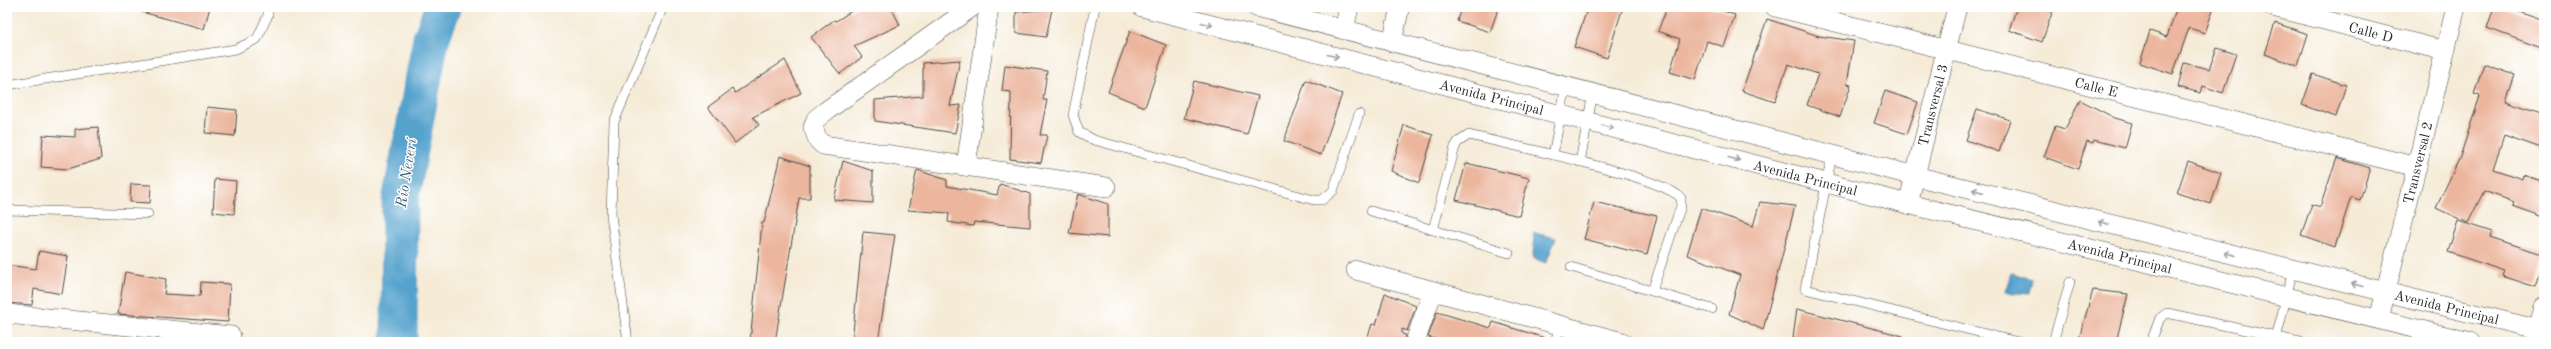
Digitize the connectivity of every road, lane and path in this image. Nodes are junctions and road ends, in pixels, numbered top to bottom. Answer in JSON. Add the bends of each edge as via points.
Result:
{"nodes":[{"id":1,"x":268,"y":7,"type":"edge"},
{"id":2,"x":664,"y":7,"type":"edge"},
{"id":3,"x":972,"y":7,"type":"edge"},
{"id":4,"x":989,"y":7,"type":"edge"},
{"id":5,"x":1095,"y":7,"type":"edge"},
{"id":6,"x":1142,"y":7,"type":"edge"},
{"id":7,"x":1256,"y":7,"type":"edge"},
{"id":8,"x":1349,"y":7,"type":"edge"},
{"id":9,"x":1400,"y":7,"type":"edge"},
{"id":10,"x":1775,"y":7,"type":"edge"},
{"id":11,"x":1957,"y":7,"type":"edge"},
{"id":12,"x":2273,"y":7,"type":"edge"},
{"id":13,"x":2456,"y":7,"type":"edge"},
{"id":14,"x":1344,"y":30,"type":"junction"},
{"id":15,"x":1392,"y":42,"type":"junction"},
{"id":16,"x":2445,"y":50,"type":"junction"},
{"id":17,"x":1946,"y":51,"type":"junction"},
{"id":18,"x":7,"y":85,"type":"edge"},
{"id":19,"x":1566,"y":86,"type":"junction"},
{"id":20,"x":1593,"y":93,"type":"junction"},
{"id":21,"x":1359,"y":114,"type":"dead end"},
{"id":22,"x":1560,"y":115,"type":"junction"},
{"id":23,"x":1588,"y":122,"type":"junction"},
{"id":24,"x":1553,"y":155,"type":"junction"},
{"id":25,"x":1832,"y":155,"type":"junction"},
{"id":26,"x":1580,"y":162,"type":"junction"},
{"id":27,"x":966,"y":166,"type":"junction"},
{"id":28,"x":2416,"y":167,"type":"junction"},
{"id":29,"x":1915,"y":176,"type":"junction"},
{"id":30,"x":1827,"y":183,"type":"junction"},
{"id":31,"x":1106,"y":187,"type":"dead end"},
{"id":32,"x":1908,"y":204,"type":"junction"},
{"id":33,"x":7,"y":210,"type":"edge"},
{"id":34,"x":1371,"y":211,"type":"dead end"},
{"id":35,"x":148,"y":214,"type":"dead end"},
{"id":36,"x":1433,"y":230,"type":"junction"},
{"id":37,"x":1509,"y":253,"type":"dead end"},
{"id":38,"x":1571,"y":267,"type":"dead end"},
{"id":39,"x":2293,"y":269,"type":"junction"},
{"id":40,"x":1356,"y":270,"type":"dead end"},
{"id":41,"x":2070,"y":282,"type":"dead end"},
{"id":42,"x":1434,"y":291,"type":"junction"},
{"id":43,"x":1652,"y":291,"type":"junction"},
{"id":44,"x":2386,"y":292,"type":"junction"},
{"id":45,"x":2287,"y":297,"type":"junction"},
{"id":46,"x":2544,"y":307,"type":"edge"},
{"id":47,"x":1712,"y":309,"type":"dead end"},
{"id":48,"x":7,"y":314,"type":"edge"},
{"id":49,"x":2379,"y":319,"type":"junction"},
{"id":50,"x":1557,"y":334,"type":"edge"},
{"id":51,"x":2539,"y":334,"type":"edge"},
{"id":52,"x":2277,"y":335,"type":"junction"},
{"id":53,"x":232,"y":336,"type":"dead end"},
{"id":54,"x":628,"y":342,"type":"edge"},
{"id":55,"x":1415,"y":342,"type":"edge"},
{"id":56,"x":1622,"y":342,"type":"edge"},
{"id":57,"x":2018,"y":342,"type":"edge"},
{"id":58,"x":2053,"y":342,"type":"edge"},
{"id":59,"x":2152,"y":342,"type":"edge"},
{"id":60,"x":2300,"y":342,"type":"edge"},
{"id":61,"x":2470,"y":342,"type":"edge"}],
"edges":[{"from":1,"to":18,"type":"lane","via":[[268,15],[257,39],[236,50]]},
{"from":2,"to":54,"type":"lane","via":[[614,122],[612,215]]},
{"from":3,"to":27,"type":"street","via":[[826,111],[813,126],[818,140],[823,145]]},
{"from":4,"to":27,"type":"street"},
{"from":5,"to":21,"type":"lane","via":[[1074,115],[1080,132],[1094,140],[1314,200],[1322,200],[1333,191]]},
{"from":6,"to":22,"type":"street","name":"Avenida Principal","one_way":true},
{"from":7,"to":14,"type":"street","name":"Avenida Principal"},
{"from":8,"to":14,"type":"street"},
{"from":9,"to":15,"type":"street"},
{"from":10,"to":17,"type":"street","name":"Calle E"},
{"from":11,"to":17,"type":"street","name":"Transversal 3"},
{"from":12,"to":16,"type":"street","name":"Calle D"},
{"from":13,"to":16,"type":"street","name":"Transversal 2"},
{"from":14,"to":15,"type":"street","name":"Avenida Principal"},
{"from":15,"to":19,"type":"street","name":"Avenida Principal"},
{"from":16,"to":28,"type":"street","name":"Transversal 2"},
{"from":17,"to":28,"type":"street","name":"Calle E"},
{"from":17,"to":29,"type":"street","name":"Transversal 3"},
{"from":19,"to":20,"type":"street","name":"Avenida Principal"},
{"from":19,"to":22,"type":"lane"},
{"from":20,"to":23,"type":"lane"},
{"from":20,"to":25,"type":"street","name":"Avenida Principal"},
{"from":22,"to":23,"type":"street","name":"Avenida Principal"},
{"from":22,"to":24,"type":"lane"},
{"from":23,"to":26,"type":"lane"},
{"from":23,"to":30,"type":"street","name":"Avenida Principal","one_way":true},
{"from":24,"to":26,"type":"lane"},
{"from":24,"to":36,"type":"lane","via":[[1469,135],[1464,138],[1455,147]]},
{"from":25,"to":29,"type":"street","name":"Avenida Principal"},
{"from":25,"to":30,"type":"lane"},
{"from":26,"to":43,"type":"lane","via":[[1662,186],[1676,192],[1681,198]]},
{"from":27,"to":31,"type":"street"},
{"from":28,"to":44,"type":"street","name":"Transversal 2"},
{"from":29,"to":32,"type":"street","name":"Transversal 3"},
{"from":39,"to":29,"type":"street","name":"Avenida Principal","one_way":true},
{"from":30,"to":32,"type":"street","name":"Avenida Principal"},
{"from":30,"to":57,"type":"lane","via":[[1805,289]]},
{"from":32,"to":45,"type":"street","name":"Avenida Principal"},
{"from":33,"to":35,"type":"lane"},
{"from":34,"to":36,"type":"lane"},
{"from":36,"to":37,"type":"lane"},
{"from":38,"to":43,"type":"lane"},
{"from":44,"to":39,"type":"street","name":"Avenida Principal","one_way":true},
{"from":39,"to":45,"type":"lane"},
{"from":40,"to":42,"type":"street"},
{"from":41,"to":58,"type":"lane"},
{"from":42,"to":50,"type":"street"},
{"from":42,"to":55,"type":"street"},
{"from":43,"to":47,"type":"lane"},
{"from":44,"to":49,"type":"street","name":"Transversal 2"},
{"from":44,"to":51,"type":"street","name":"Avenida Principal"},
{"from":45,"to":49,"type":"street","name":"Avenida Principal"},
{"from":45,"to":52,"type":"lane"},
{"from":46,"to":51,"type":"street"},
{"from":48,"to":53,"type":"street"},
{"from":49,"to":61,"type":"street","name":"Avenida Principal"},
{"from":50,"to":56,"type":"street"},
{"from":52,"to":59,"type":"lane","via":[[2167,313],[2160,318]]},
{"from":52,"to":60,"type":"lane"}]}
